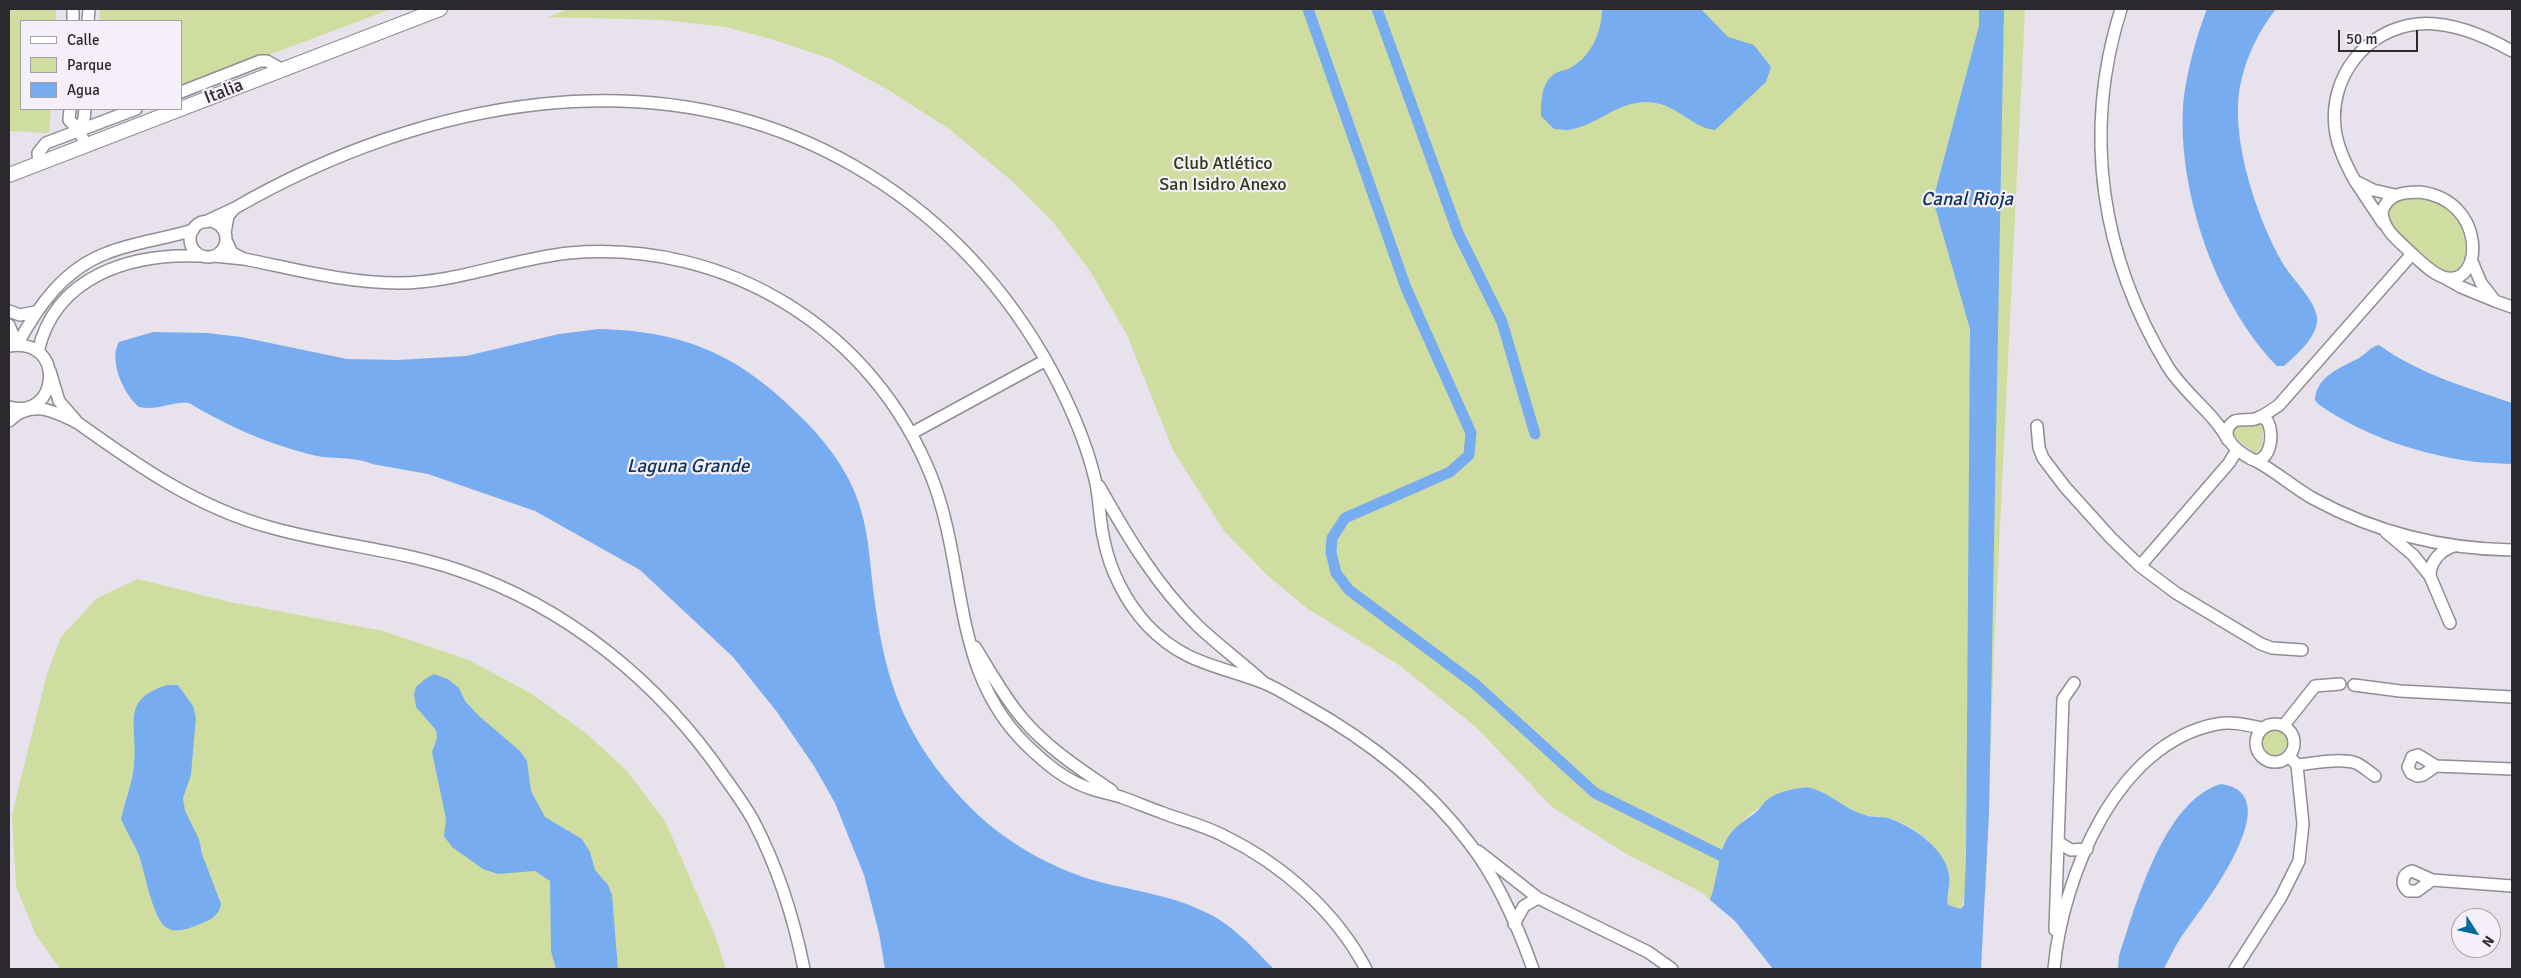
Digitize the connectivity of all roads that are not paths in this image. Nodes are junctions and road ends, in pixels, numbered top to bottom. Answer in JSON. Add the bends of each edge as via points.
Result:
{"nodes":[{"id":1,"x":440,"y":9,"type":"edge"},
{"id":2,"x":2121,"y":9,"type":"edge"},
{"id":3,"x":2512,"y":51,"type":"edge"},
{"id":4,"x":283,"y":70,"type":"junction"},
{"id":5,"x":182,"y":92,"type":"edge"},
{"id":6,"x":182,"y":109,"type":"edge"},
{"id":7,"x":70,"y":110,"type":"edge"},
{"id":8,"x":85,"y":110,"type":"edge"},
{"id":9,"x":133,"y":110,"type":"edge"},
{"id":10,"x":179,"y":110,"type":"edge"},
{"id":11,"x":79,"y":130,"type":"junction"},
{"id":12,"x":86,"y":146,"type":"junction"},
{"id":13,"x":38,"y":164,"type":"junction"},
{"id":14,"x":9,"y":175,"type":"edge"},
{"id":15,"x":2355,"y":181,"type":"junction"},
{"id":16,"x":2395,"y":195,"type":"junction"},
{"id":17,"x":235,"y":208,"type":"junction"},
{"id":18,"x":204,"y":222,"type":"junction"},
{"id":19,"x":2386,"y":228,"type":"junction"},
{"id":20,"x":193,"y":230,"type":"junction"},
{"id":21,"x":226,"y":236,"type":"junction"},
{"id":22,"x":2412,"y":254,"type":"junction"},
{"id":23,"x":201,"y":256,"type":"junction"},
{"id":24,"x":214,"y":256,"type":"junction"},
{"id":25,"x":2471,"y":258,"type":"junction"},
{"id":26,"x":244,"y":259,"type":"junction"},
{"id":27,"x":2445,"y":278,"type":"junction"},
{"id":28,"x":2495,"y":301,"type":"junction"},
{"id":29,"x":2512,"y":307,"type":"edge"},
{"id":30,"x":9,"y":311,"type":"edge"},
{"id":31,"x":35,"y":312,"type":"junction"},
{"id":32,"x":9,"y":326,"type":"edge"},
{"id":33,"x":13,"y":346,"type":"edge"},
{"id":34,"x":38,"y":352,"type":"junction"},
{"id":35,"x":1046,"y":360,"type":"junction"},
{"id":36,"x":50,"y":371,"type":"junction"},
{"id":37,"x":2279,"y":405,"type":"junction"},
{"id":38,"x":9,"y":407,"type":"edge"},
{"id":39,"x":26,"y":408,"type":"junction"},
{"id":40,"x":2210,"y":415,"type":"junction"},
{"id":41,"x":2259,"y":417,"type":"junction"},
{"id":42,"x":9,"y":421,"type":"edge"},
{"id":43,"x":2235,"y":421,"type":"junction"},
{"id":44,"x":78,"y":423,"type":"junction"},
{"id":45,"x":2036,"y":426,"type":"dead end"},
{"id":46,"x":2270,"y":426,"type":"junction"},
{"id":47,"x":912,"y":433,"type":"junction"},
{"id":48,"x":2228,"y":440,"type":"junction"},
{"id":49,"x":2237,"y":450,"type":"junction"},
{"id":50,"x":2270,"y":451,"type":"junction"},
{"id":51,"x":2256,"y":461,"type":"junction"},
{"id":52,"x":2278,"y":474,"type":"junction"},
{"id":53,"x":1095,"y":479,"type":"junction"},
{"id":54,"x":2382,"y":529,"type":"junction"},
{"id":55,"x":1125,"y":532,"type":"junction"},
{"id":56,"x":1104,"y":542,"type":"junction"},
{"id":57,"x":2454,"y":546,"type":"junction"},
{"id":58,"x":2512,"y":550,"type":"edge"},
{"id":59,"x":2140,"y":566,"type":"junction"},
{"id":60,"x":2430,"y":576,"type":"junction"},
{"id":61,"x":2450,"y":623,"type":"dead end"},
{"id":62,"x":969,"y":638,"type":"junction"},
{"id":63,"x":1224,"y":648,"type":"junction"},
{"id":64,"x":2302,"y":650,"type":"dead end"},
{"id":65,"x":1211,"y":667,"type":"junction"},
{"id":66,"x":1266,"y":683,"type":"junction"},
{"id":67,"x":2074,"y":683,"type":"dead end"},
{"id":68,"x":2340,"y":684,"type":"dead end"},
{"id":69,"x":2354,"y":685,"type":"dead end"},
{"id":70,"x":2512,"y":697,"type":"edge"},
{"id":71,"x":2284,"y":726,"type":"junction"},
{"id":72,"x":2262,"y":728,"type":"junction"},
{"id":73,"x":2289,"y":756,"type":"junction"},
{"id":74,"x":2297,"y":765,"type":"junction"},
{"id":75,"x":2436,"y":766,"type":"dead end"},
{"id":76,"x":2512,"y":769,"type":"edge"},
{"id":77,"x":2375,"y":776,"type":"dead end"},
{"id":78,"x":1120,"y":796,"type":"junction"},
{"id":79,"x":2058,"y":842,"type":"junction"},
{"id":80,"x":1472,"y":845,"type":"junction"},
{"id":81,"x":2087,"y":849,"type":"junction"},
{"id":82,"x":2432,"y":880,"type":"dead end"},
{"id":83,"x":2512,"y":886,"type":"edge"},
{"id":84,"x":1538,"y":898,"type":"junction"},
{"id":85,"x":1514,"y":924,"type":"junction"},
{"id":86,"x":2054,"y":964,"type":"edge"},
{"id":87,"x":804,"y":969,"type":"edge"},
{"id":88,"x":1366,"y":969,"type":"edge"},
{"id":89,"x":1533,"y":969,"type":"edge"},
{"id":90,"x":1672,"y":969,"type":"edge"},
{"id":91,"x":2235,"y":969,"type":"edge"}],
"edges":[{"from":1,"to":4,"type":"street","name":"Italia"},
{"from":2,"to":40,"type":"street","via":[[2106,73],[2101,122],[2101,166],[2110,230],[2129,289],[2151,337],[2182,387]]},
{"from":3,"to":15,"type":"street","via":[[2468,32],[2430,24],[2392,31],[2364,48],[2344,74],[2334,110],[2338,141]]},
{"from":4,"to":5,"type":"street","via":[[267,61],[260,61]]},
{"from":4,"to":6,"type":"street","name":"Italia"},
{"from":7,"to":11,"type":"street","via":[[69,120]]},
{"from":8,"to":11,"type":"street"},
{"from":9,"to":11,"type":"street"},
{"from":10,"to":12,"type":"street","name":"Italia"},
{"from":11,"to":12,"type":"street"},
{"from":11,"to":13,"type":"street","via":[[40,147]]},
{"from":12,"to":13,"type":"street","name":"Italia"},
{"from":13,"to":14,"type":"street","name":"Italia"},
{"from":15,"to":16,"type":"street","via":[[2373,190]]},
{"from":15,"to":19,"type":"street"},
{"from":16,"to":19,"type":"street","via":[[2384,206],[2382,219]]},
{"from":16,"to":25,"type":"street","via":[[2430,193],[2455,206],[2470,229]]},
{"from":17,"to":18,"type":"street"},
{"from":17,"to":21,"type":"street","via":[[228,216]]},
{"from":17,"to":35,"type":"street","via":[[352,151],[457,118],[551,102],[598,100],[687,106],[740,118],[805,141],[873,177],[937,226],[988,277]]},
{"from":18,"to":20,"type":"street"},
{"from":18,"to":21,"type":"street","via":[[214,223]]},
{"from":19,"to":22,"type":"street"},
{"from":20,"to":23,"type":"street","via":[[191,242]]},
{"from":20,"to":31,"type":"street","via":[[114,250],[88,262],[53,290]]},
{"from":21,"to":24,"type":"street","via":[[223,250]]},
{"from":21,"to":26,"type":"street","via":[[232,253]]},
{"from":22,"to":27,"type":"street"},
{"from":22,"to":37,"type":"street"},
{"from":23,"to":24,"type":"street"},
{"from":23,"to":34,"type":"street","via":[[145,258],[90,279],[75,290],[48,323]]},
{"from":24,"to":26,"type":"street"},
{"from":25,"to":27,"type":"street","via":[[2464,273]]},
{"from":25,"to":28,"type":"street","via":[[2481,283]]},
{"from":26,"to":47,"type":"street","via":[[331,277],[400,283],[458,277],[533,258],[568,253],[611,252],[685,261],[738,277],[821,327],[868,371]]},
{"from":27,"to":28,"type":"street"},
{"from":28,"to":29,"type":"street"},
{"from":30,"to":31,"type":"street","via":[[20,315]]},
{"from":31,"to":33,"type":"street"},
{"from":32,"to":33,"type":"street"},
{"from":33,"to":34,"type":"street","via":[[25,346]]},
{"from":34,"to":36,"type":"street"},
{"from":35,"to":47,"type":"street"},
{"from":35,"to":53,"type":"street","via":[[1073,416]]},
{"from":36,"to":39,"type":"street","via":[[48,390],[35,404]]},
{"from":36,"to":44,"type":"street","via":[[59,401]]},
{"from":37,"to":41,"type":"street"},
{"from":37,"to":46,"type":"street"},
{"from":38,"to":39,"type":"street"},
{"from":39,"to":42,"type":"street"},
{"from":39,"to":44,"type":"street","via":[[49,411]]},
{"from":40,"to":43,"type":"street"},
{"from":40,"to":48,"type":"street"},
{"from":41,"to":43,"type":"street"},
{"from":41,"to":46,"type":"street","via":[[2266,419]]},
{"from":43,"to":48,"type":"street","via":[[2229,427]]},
{"from":44,"to":87,"type":"street","via":[[164,482],[237,518],[307,537],[406,555],[458,570],[525,598],[606,650],[680,719],[750,814],[782,886]]},
{"from":45,"to":59,"type":"street","via":[[2043,458],[2065,487]]},
{"from":46,"to":50,"type":"street"},
{"from":47,"to":62,"type":"street","via":[[944,512],[957,591]]},
{"from":48,"to":49,"type":"street"},
{"from":49,"to":51,"type":"street"},
{"from":49,"to":59,"type":"street","via":[[2229,464]]},
{"from":50,"to":51,"type":"street","via":[[2266,458]]},
{"from":50,"to":52,"type":"street"},
{"from":51,"to":52,"type":"street"},
{"from":52,"to":54,"type":"street","via":[[2326,505]]},
{"from":53,"to":55,"type":"street"},
{"from":53,"to":56,"type":"street"},
{"from":54,"to":57,"type":"street"},
{"from":54,"to":60,"type":"street"},
{"from":55,"to":56,"type":"street","via":[[1114,532]]},
{"from":55,"to":63,"type":"street","via":[[1177,603]]},
{"from":56,"to":65,"type":"street","via":[[1122,590],[1145,622],[1170,646]]},
{"from":57,"to":58,"type":"street"},
{"from":57,"to":60,"type":"street","via":[[2446,548],[2436,558]]},
{"from":59,"to":64,"type":"street","via":[[2199,608],[2261,644]]},
{"from":60,"to":61,"type":"street"},
{"from":62,"to":78,"type":"street","via":[[1033,729],[1056,752]]},
{"from":62,"to":78,"type":"street","via":[[986,688],[1000,715],[1017,736],[1057,771],[1080,785]]},
{"from":63,"to":65,"type":"street","via":[[1223,661]]},
{"from":63,"to":66,"type":"street"},
{"from":65,"to":66,"type":"street"},
{"from":66,"to":80,"type":"street","via":[[1326,717],[1382,755]]},
{"from":67,"to":79,"type":"street","via":[[2063,699]]},
{"from":68,"to":71,"type":"street","via":[[2315,686]]},
{"from":69,"to":70,"type":"street"},
{"from":71,"to":72,"type":"street","via":[[2273,724]]},
{"from":71,"to":73,"type":"street","via":[[2294,739]]},
{"from":72,"to":73,"type":"street","via":[[2256,739],[2261,756],[2272,762]]},
{"from":72,"to":81,"type":"street","via":[[2217,724],[2183,734],[2154,753],[2111,802]]},
{"from":73,"to":74,"type":"street"},
{"from":74,"to":77,"type":"street","via":[[2349,762]]},
{"from":74,"to":91,"type":"street","via":[[2303,824],[2299,861],[2281,898]]},
{"from":75,"to":76,"type":"street"},
{"from":78,"to":88,"type":"street","via":[[1211,830],[1262,857],[1319,905]]},
{"from":79,"to":81,"type":"street","via":[[2071,850]]},
{"from":79,"to":86,"type":"street"},
{"from":80,"to":84,"type":"street"},
{"from":80,"to":85,"type":"street"},
{"from":81,"to":86,"type":"street","via":[[2071,890]]},
{"from":82,"to":83,"type":"street"},
{"from":84,"to":85,"type":"street","via":[[1524,906]]},
{"from":84,"to":90,"type":"street","via":[[1648,952]]},
{"from":85,"to":89,"type":"street"}]}
